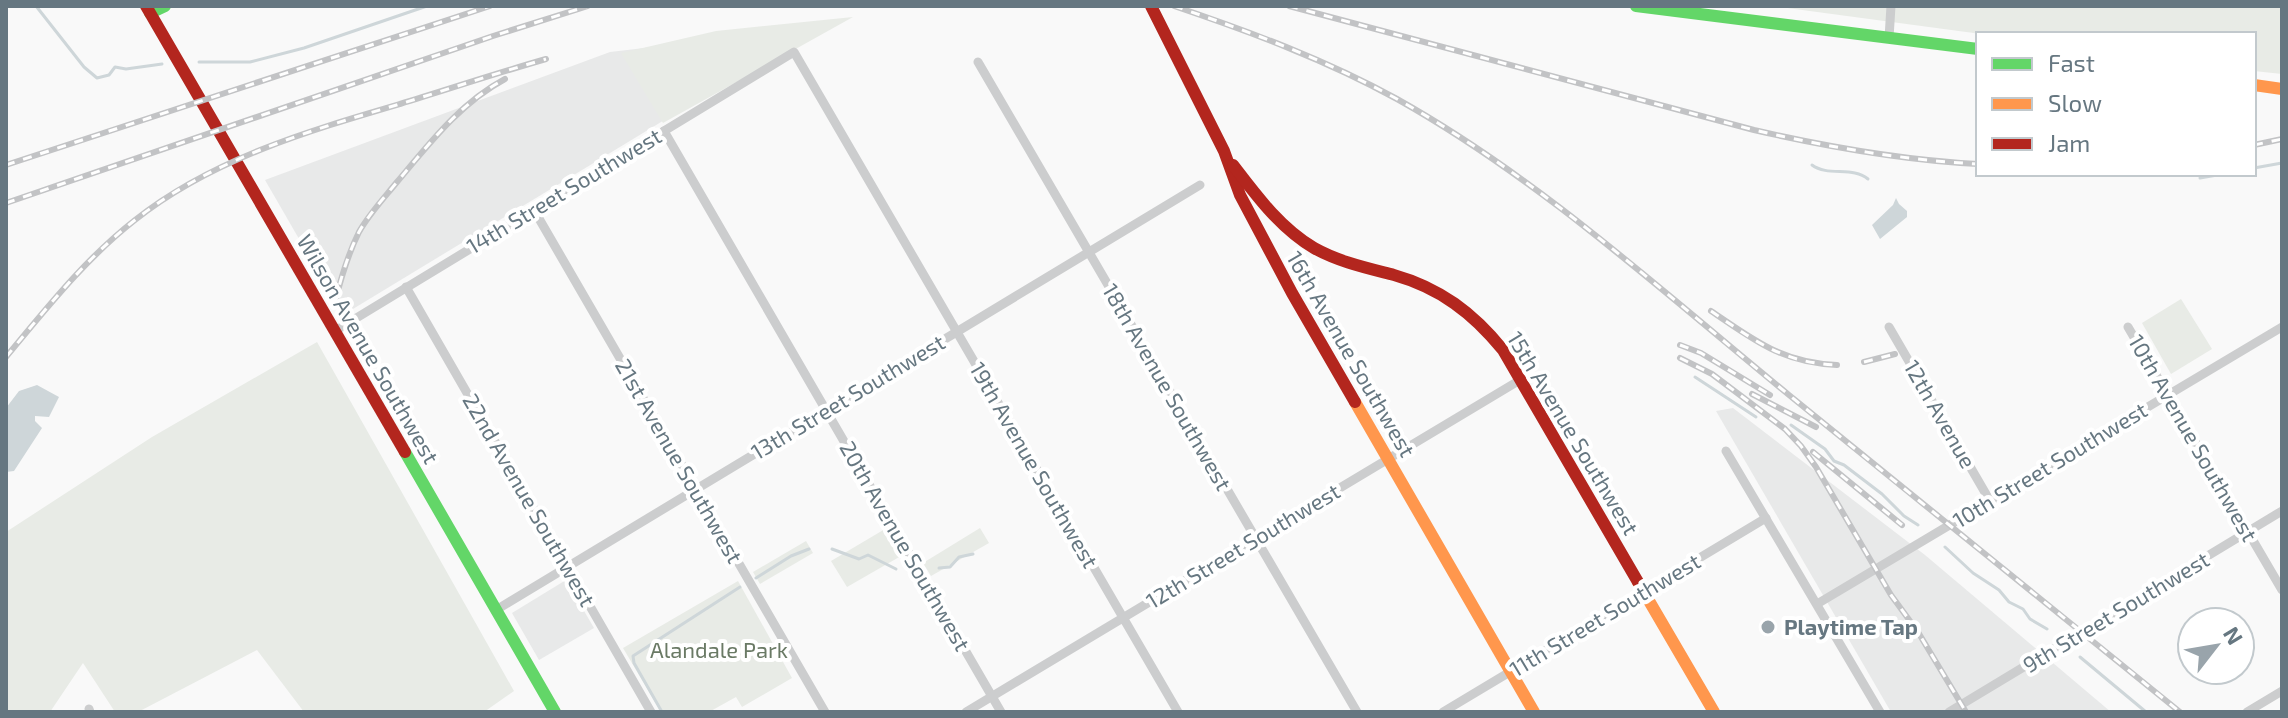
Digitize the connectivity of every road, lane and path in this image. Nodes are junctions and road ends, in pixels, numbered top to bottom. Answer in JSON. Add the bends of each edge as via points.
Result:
{"nodes":[{"id":1,"x":165,"y":6,"type":"edge"},
{"id":2,"x":1151,"y":6,"type":"edge"},
{"id":3,"x":1636,"y":6,"type":"edge"},
{"id":4,"x":1891,"y":6,"type":"edge"},
{"id":5,"x":148,"y":9,"type":"edge"},
{"id":6,"x":1889,"y":38,"type":"junction"},
{"id":7,"x":1976,"y":49,"type":"edge"},
{"id":8,"x":794,"y":52,"type":"joint"},
{"id":9,"x":978,"y":62,"type":"dead end"},
{"id":10,"x":2256,"y":85,"type":"edge"},
{"id":11,"x":2282,"y":89,"type":"edge"},
{"id":12,"x":664,"y":131,"type":"junction"},
{"id":13,"x":1225,"y":154,"type":"junction"},
{"id":14,"x":1200,"y":185,"type":"dead end"},
{"id":15,"x":534,"y":210,"type":"junction"},
{"id":16,"x":1089,"y":252,"type":"junction"},
{"id":17,"x":406,"y":287,"type":"junction"},
{"id":18,"x":1889,"y":327,"type":"dead end"},
{"id":19,"x":2128,"y":327,"type":"dead end"},
{"id":20,"x":2282,"y":327,"type":"edge"},
{"id":21,"x":335,"y":331,"type":"junction"},
{"id":22,"x":957,"y":332,"type":"junction"},
{"id":23,"x":1520,"y":380,"type":"junction"},
{"id":24,"x":2168,"y":395,"type":"junction"},
{"id":25,"x":826,"y":411,"type":"junction"},
{"id":26,"x":1726,"y":451,"type":"dead end"},
{"id":27,"x":1387,"y":459,"type":"junction"},
{"id":28,"x":696,"y":489,"type":"junction"},
{"id":29,"x":1990,"y":501,"type":"junction"},
{"id":30,"x":2282,"y":511,"type":"edge"},
{"id":31,"x":1766,"y":518,"type":"junction"},
{"id":32,"x":2248,"y":532,"type":"junction"},
{"id":33,"x":1256,"y":538,"type":"junction"},
{"id":34,"x":568,"y":567,"type":"junction"},
{"id":35,"x":2282,"y":590,"type":"edge"},
{"id":36,"x":1644,"y":592,"type":"junction"},
{"id":37,"x":1817,"y":604,"type":"junction"},
{"id":38,"x":496,"y":610,"type":"junction"},
{"id":39,"x":1123,"y":618,"type":"junction"},
{"id":40,"x":1511,"y":672,"type":"junction"},
{"id":41,"x":2282,"y":691,"type":"edge"},
{"id":42,"x":992,"y":697,"type":"junction"},
{"id":43,"x":555,"y":712,"type":"edge"},
{"id":44,"x":651,"y":712,"type":"edge"},
{"id":45,"x":825,"y":712,"type":"edge"},
{"id":46,"x":966,"y":712,"type":"edge"},
{"id":47,"x":1001,"y":712,"type":"edge"},
{"id":48,"x":1178,"y":712,"type":"edge"},
{"id":49,"x":1357,"y":712,"type":"edge"},
{"id":50,"x":1443,"y":712,"type":"edge"},
{"id":51,"x":1534,"y":712,"type":"edge"},
{"id":52,"x":1714,"y":712,"type":"edge"},
{"id":53,"x":1880,"y":712,"type":"edge"},
{"id":54,"x":1949,"y":712,"type":"edge"},
{"id":55,"x":2247,"y":712,"type":"edge"}],
"edges":[{"from":1,"to":5,"type":"main road"},
{"from":2,"to":13,"type":"main road","name":"16th Avenue Southwest"},
{"from":3,"to":6,"type":"main road"},
{"from":4,"to":6,"type":"street"},
{"from":5,"to":21,"type":"main road","name":"Wilson Avenue Southwest"},
{"from":6,"to":7,"type":"main road"},
{"from":8,"to":12,"type":"street","name":"14th Street Southwest"},
{"from":8,"to":22,"type":"street","name":"19th Avenue Southwest"},
{"from":9,"to":16,"type":"street","name":"18th Avenue Southwest"},
{"from":10,"to":11,"type":"main road"},
{"from":12,"to":15,"type":"street","name":"14th Street Southwest"},
{"from":12,"to":25,"type":"street","name":"20th Avenue Southwest"},
{"from":13,"to":23,"type":"main road","name":"15th Avenue Southwest","via":[[1282,225],[1312,247],[1344,263],[1418,283],[1468,310],[1503,350]]},
{"from":13,"to":27,"type":"main road","name":"16th Avenue Southwest","via":[[1260,235]]},
{"from":14,"to":16,"type":"street","name":"13th Street Southwest"},
{"from":15,"to":17,"type":"street","name":"14th Street Southwest"},
{"from":15,"to":28,"type":"street","name":"21st Avenue Southwest"},
{"from":16,"to":22,"type":"street","name":"13th Street Southwest"},
{"from":16,"to":33,"type":"street","name":"18th Avenue Southwest"},
{"from":17,"to":21,"type":"street","name":"14th Street Southwest"},
{"from":17,"to":34,"type":"street","name":"22nd Avenue Southwest"},
{"from":18,"to":29,"type":"street","name":"12th Avenue"},
{"from":19,"to":24,"type":"street","name":"10th Avenue Southwest"},
{"from":20,"to":24,"type":"street","name":"10th Street Southwest"},
{"from":21,"to":38,"type":"main road","name":"Wilson Avenue Southwest"},
{"from":22,"to":25,"type":"street","name":"13th Street Southwest"},
{"from":22,"to":39,"type":"street","name":"19th Avenue Southwest"},
{"from":23,"to":27,"type":"street","name":"12th Street Southwest"},
{"from":23,"to":36,"type":"main road","name":"15th Avenue Southwest"},
{"from":24,"to":29,"type":"street","name":"10th Street Southwest"},
{"from":24,"to":32,"type":"street","name":"10th Avenue Southwest"},
{"from":25,"to":28,"type":"street","name":"13th Street Southwest"},
{"from":25,"to":42,"type":"street","name":"20th Avenue Southwest"},
{"from":26,"to":31,"type":"street"},
{"from":27,"to":33,"type":"street","name":"12th Street Southwest"},
{"from":27,"to":40,"type":"main road","name":"16th Avenue Southwest"},
{"from":28,"to":34,"type":"street","name":"13th Street Southwest"},
{"from":28,"to":45,"type":"street","name":"21st Avenue Southwest"},
{"from":29,"to":37,"type":"street","name":"10th Street Southwest"},
{"from":30,"to":32,"type":"street","name":"9th Street Southwest"},
{"from":31,"to":36,"type":"street","name":"11th Street Southwest"},
{"from":31,"to":37,"type":"street"},
{"from":32,"to":35,"type":"street","name":"10th Avenue Southwest"},
{"from":32,"to":54,"type":"street","name":"9th Street Southwest"},
{"from":33,"to":39,"type":"street","name":"12th Street Southwest"},
{"from":33,"to":49,"type":"street","name":"18th Avenue Southwest"},
{"from":34,"to":38,"type":"street","name":"13th Street Southwest"},
{"from":34,"to":44,"type":"street","name":"22nd Avenue Southwest"},
{"from":36,"to":40,"type":"street","name":"11th Street Southwest"},
{"from":36,"to":52,"type":"main road","name":"15th Avenue Southwest"},
{"from":37,"to":53,"type":"street"},
{"from":38,"to":43,"type":"main road","name":"Wilson Avenue Southwest"},
{"from":39,"to":42,"type":"street","name":"12th Street Southwest"},
{"from":39,"to":48,"type":"street","name":"19th Avenue Southwest"},
{"from":40,"to":50,"type":"street","name":"11th Street Southwest"},
{"from":40,"to":51,"type":"main road","name":"16th Avenue Southwest"},
{"from":41,"to":55,"type":"street"},
{"from":42,"to":46,"type":"street","name":"12th Street Southwest"},
{"from":42,"to":47,"type":"street","name":"20th Avenue Southwest"}]}
